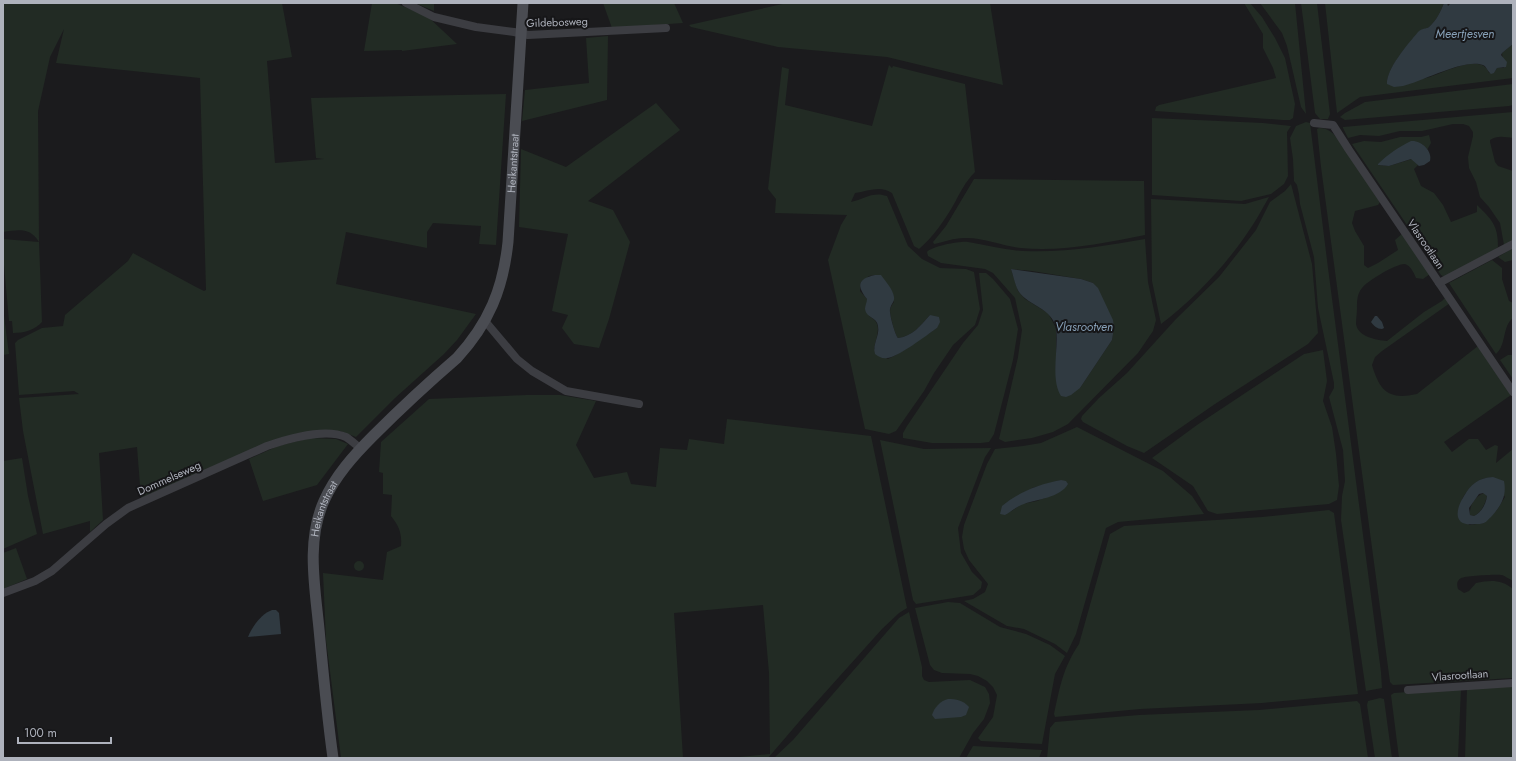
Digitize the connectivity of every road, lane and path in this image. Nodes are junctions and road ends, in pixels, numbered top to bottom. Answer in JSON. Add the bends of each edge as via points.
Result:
{"nodes":[{"id":1,"x":406,"y":3,"type":"edge"},
{"id":2,"x":523,"y":3,"type":"edge"},
{"id":3,"x":666,"y":28,"type":"dead end"},
{"id":4,"x":521,"y":35,"type":"junction"},
{"id":5,"x":1314,"y":123,"type":"dead end"},
{"id":6,"x":1513,"y":244,"type":"edge"},
{"id":7,"x":1439,"y":283,"type":"junction"},
{"id":8,"x":485,"y":321,"type":"junction"},
{"id":9,"x":1513,"y":392,"type":"edge"},
{"id":10,"x":639,"y":404,"type":"dead end"},
{"id":11,"x":361,"y":448,"type":"junction"},
{"id":12,"x":3,"y":593,"type":"edge"},
{"id":13,"x":1513,"y":683,"type":"edge"},
{"id":14,"x":1408,"y":690,"type":"dead end"},
{"id":15,"x":333,"y":758,"type":"edge"}],
"edges":[{"from":1,"to":4,"type":"street","name":"Gildebosweg","via":[[434,17]]},
{"from":2,"to":4,"type":"street","name":"Heikantstraat"},
{"from":3,"to":4,"type":"street","name":"Gildebosweg"},
{"from":4,"to":8,"type":"street","name":"Heikantstraat","via":[[515,85],[506,260],[497,294]]},
{"from":5,"to":7,"type":"street","name":"Vlasrootlaan","via":[[1333,125]]},
{"from":6,"to":7,"type":"street"},
{"from":7,"to":9,"type":"street","name":"Vlasrootlaan"},
{"from":8,"to":10,"type":"street","via":[[517,359],[566,391]]},
{"from":8,"to":11,"type":"street","name":"Heikantstraat","via":[[457,358],[421,389]]},
{"from":11,"to":12,"type":"street","name":"Dommelseweg","via":[[346,437],[336,434],[300,437],[267,446],[128,508],[52,571],[35,581]]},
{"from":11,"to":15,"type":"street","name":"Heikantstraat","via":[[336,477],[323,501],[315,530],[314,572]]},
{"from":13,"to":14,"type":"street","name":"Vlasrootlaan"}]}
